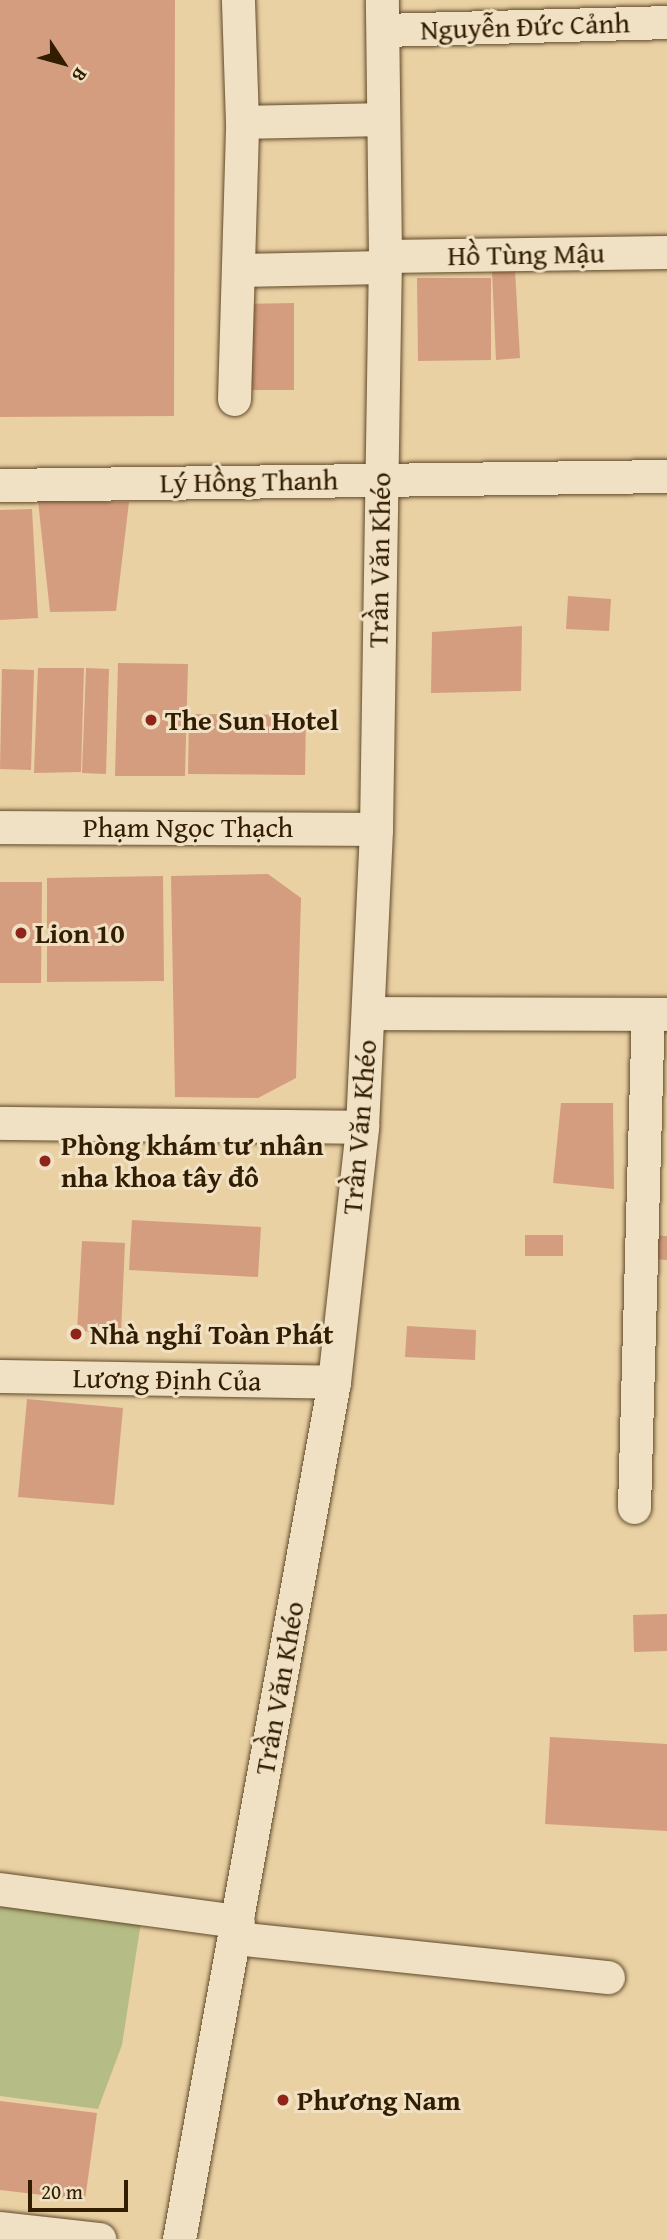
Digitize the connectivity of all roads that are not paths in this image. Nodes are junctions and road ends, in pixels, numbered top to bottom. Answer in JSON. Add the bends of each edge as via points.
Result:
{"nodes":[{"id":1,"x":238,"y":0,"type":"edge"},
{"id":2,"x":383,"y":15,"type":"edge"},
{"id":3,"x":667,"y":22,"type":"edge"},
{"id":4,"x":383,"y":119,"type":"junction"},
{"id":5,"x":242,"y":122,"type":"junction"},
{"id":6,"x":667,"y":252,"type":"edge"},
{"id":7,"x":385,"y":262,"type":"junction"},
{"id":8,"x":239,"y":270,"type":"junction"},
{"id":9,"x":234,"y":399,"type":"dead end"},
{"id":10,"x":667,"y":476,"type":"edge"},
{"id":11,"x":380,"y":478,"type":"junction"},
{"id":12,"x":0,"y":485,"type":"edge"},
{"id":13,"x":0,"y":827,"type":"edge"},
{"id":14,"x":376,"y":829,"type":"junction"},
{"id":15,"x":368,"y":1013,"type":"junction"},
{"id":16,"x":657,"y":1014,"type":"edge"},
{"id":17,"x":0,"y":1123,"type":"edge"},
{"id":18,"x":362,"y":1127,"type":"junction"},
{"id":19,"x":0,"y":1376,"type":"edge"},
{"id":20,"x":334,"y":1382,"type":"junction"},
{"id":21,"x":634,"y":1507,"type":"dead end"},
{"id":22,"x":0,"y":1889,"type":"edge"},
{"id":23,"x":237,"y":1929,"type":"junction"},
{"id":24,"x":608,"y":1977,"type":"dead end"},
{"id":25,"x":0,"y":2228,"type":"edge"},
{"id":26,"x":99,"y":2239,"type":"edge"},
{"id":27,"x":178,"y":2239,"type":"edge"}],
"edges":[{"from":1,"to":5,"type":"street"},
{"from":2,"to":3,"type":"street","name":"Nguyễn Đức Cảnh"},
{"from":2,"to":4,"type":"street","name":"Trần Văn Khéo"},
{"from":4,"to":5,"type":"street"},
{"from":4,"to":7,"type":"street","name":"Trần Văn Khéo"},
{"from":5,"to":8,"type":"street"},
{"from":6,"to":7,"type":"street","name":"Hồ Tùng Mậu"},
{"from":7,"to":8,"type":"street","name":"Hồ Tùng Mậu"},
{"from":7,"to":11,"type":"street","name":"Trần Văn Khéo"},
{"from":8,"to":9,"type":"street"},
{"from":10,"to":11,"type":"street","name":"Lý Hồng Thanh"},
{"from":11,"to":12,"type":"street","name":"Lý Hồng Thanh"},
{"from":11,"to":14,"type":"street","name":"Trần Văn Khéo"},
{"from":13,"to":14,"type":"street","name":"Phạm Ngọc Thạch"},
{"from":14,"to":15,"type":"street","name":"Trần Văn Khéo"},
{"from":15,"to":16,"type":"street"},
{"from":15,"to":18,"type":"street","name":"Trần Văn Khéo"},
{"from":16,"to":21,"type":"street"},
{"from":17,"to":18,"type":"street"},
{"from":18,"to":20,"type":"street","name":"Trần Văn Khéo"},
{"from":19,"to":20,"type":"street","name":"Lương Định Của"},
{"from":20,"to":23,"type":"street","name":"Trần Văn Khéo"},
{"from":22,"to":23,"type":"street"},
{"from":23,"to":24,"type":"street"},
{"from":23,"to":27,"type":"street","name":"Trần Văn Khéo"},
{"from":25,"to":26,"type":"street"}]}
